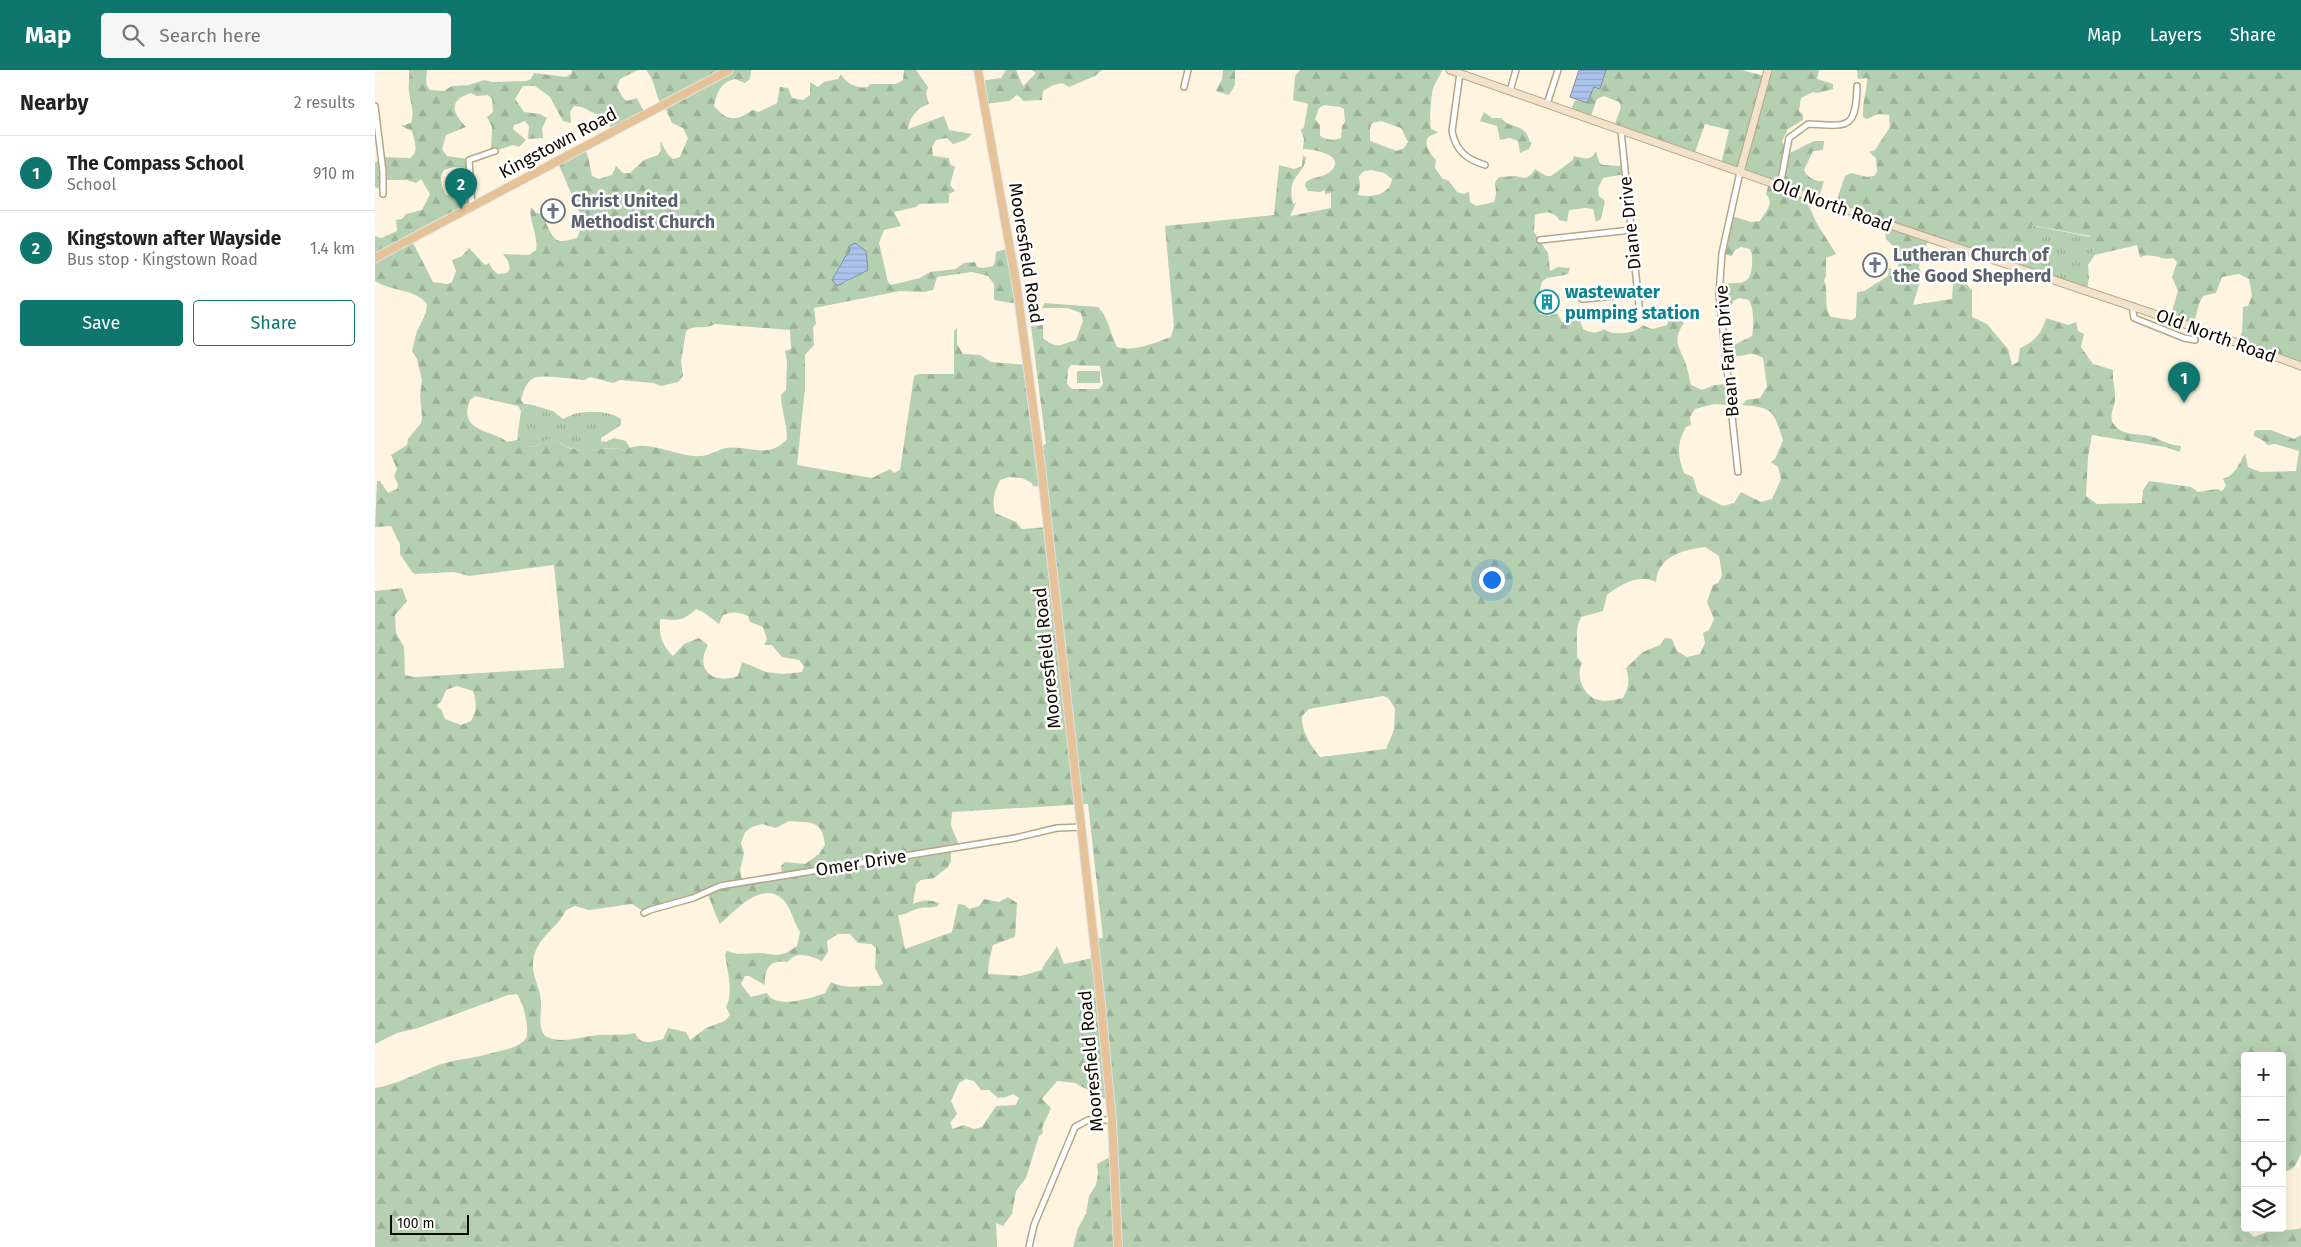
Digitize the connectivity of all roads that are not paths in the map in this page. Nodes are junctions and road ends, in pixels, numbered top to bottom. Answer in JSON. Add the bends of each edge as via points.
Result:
{"nodes":[{"id":1,"x":729,"y":70,"type":"edge"},
{"id":2,"x":978,"y":70,"type":"edge"},
{"id":3,"x":1188,"y":70,"type":"edge"},
{"id":4,"x":1450,"y":70,"type":"edge"},
{"id":5,"x":1516,"y":70,"type":"edge"},
{"id":6,"x":1558,"y":70,"type":"edge"},
{"id":7,"x":1768,"y":70,"type":"edge"},
{"id":8,"x":1460,"y":73,"type":"junction"},
{"id":9,"x":1857,"y":86,"type":"dead end"},
{"id":10,"x":1184,"y":87,"type":"dead end"},
{"id":11,"x":1510,"y":91,"type":"junction"},
{"id":12,"x":1547,"y":104,"type":"junction"},
{"id":13,"x":375,"y":106,"type":"edge"},
{"id":14,"x":1621,"y":131,"type":"junction"},
{"id":15,"x":495,"y":151,"type":"dead end"},
{"id":16,"x":375,"y":162,"type":"edge"},
{"id":17,"x":382,"y":162,"type":"junction"},
{"id":18,"x":1485,"y":164,"type":"dead end"},
{"id":19,"x":1741,"y":172,"type":"junction"},
{"id":20,"x":1780,"y":186,"type":"junction"},
{"id":21,"x":383,"y":194,"type":"dead end"},
{"id":22,"x":472,"y":206,"type":"junction"},
{"id":23,"x":1631,"y":230,"type":"junction"},
{"id":24,"x":1540,"y":240,"type":"dead end"},
{"id":25,"x":375,"y":258,"type":"edge"},
{"id":26,"x":1638,"y":294,"type":"junction"},
{"id":27,"x":1582,"y":299,"type":"dead end"},
{"id":28,"x":2132,"y":306,"type":"junction"},
{"id":29,"x":1639,"y":315,"type":"dead end"},
{"id":30,"x":2195,"y":340,"type":"dead end"},
{"id":31,"x":2301,"y":366,"type":"edge"},
{"id":32,"x":1739,"y":472,"type":"dead end"},
{"id":33,"x":1082,"y":827,"type":"junction"},
{"id":34,"x":645,"y":913,"type":"dead end"},
{"id":35,"x":1112,"y":1120,"type":"junction"},
{"id":36,"x":1029,"y":1247,"type":"edge"},
{"id":37,"x":1118,"y":1247,"type":"edge"}],
"edges":[{"from":1,"to":22,"type":"main road","name":"Kingstown Road"},
{"from":2,"to":33,"type":"main road","name":"Mooresfield Road","via":[[1005,211],[1029,374]]},
{"from":3,"to":10,"type":"street"},
{"from":4,"to":8,"type":"street","name":"Old North Road"},
{"from":5,"to":11,"type":"street"},
{"from":6,"to":12,"type":"street"},
{"from":7,"to":19,"type":"street"},
{"from":8,"to":11,"type":"street","name":"Old North Road"},
{"from":8,"to":18,"type":"street","via":[[1452,131],[1454,140],[1463,155]]},
{"from":9,"to":20,"type":"street","via":[[1857,107],[1853,118],[1837,126],[1808,124],[1789,138]]},
{"from":11,"to":12,"type":"street","name":"Old North Road"},
{"from":12,"to":14,"type":"street","name":"Old North Road"},
{"from":13,"to":17,"type":"street"},
{"from":14,"to":19,"type":"street","name":"Old North Road"},
{"from":14,"to":23,"type":"street","name":"Diane Drive"},
{"from":15,"to":22,"type":"street","via":[[469,160]]},
{"from":16,"to":17,"type":"street"},
{"from":17,"to":21,"type":"street"},
{"from":19,"to":20,"type":"street","name":"Old North Road"},
{"from":19,"to":32,"type":"street","name":"Bean Farm Drive","via":[[1722,253],[1719,294]]},
{"from":20,"to":28,"type":"street","name":"Old North Road"},
{"from":22,"to":25,"type":"main road","name":"Kingstown Road"},
{"from":23,"to":24,"type":"street"},
{"from":23,"to":26,"type":"street","name":"Diane Drive"},
{"from":26,"to":27,"type":"street"},
{"from":26,"to":29,"type":"street","name":"Diane Drive"},
{"from":28,"to":30,"type":"street","via":[[2134,318]]},
{"from":28,"to":31,"type":"street","name":"Old North Road"},
{"from":33,"to":34,"type":"street","name":"Omer Drive","via":[[1057,828],[1015,838],[728,885]]},
{"from":33,"to":35,"type":"main road","name":"Mooresfield Road"},
{"from":35,"to":36,"type":"street","via":[[1088,1120],[1075,1127]]},
{"from":35,"to":37,"type":"main road","name":"Mooresfield Road"}]}
